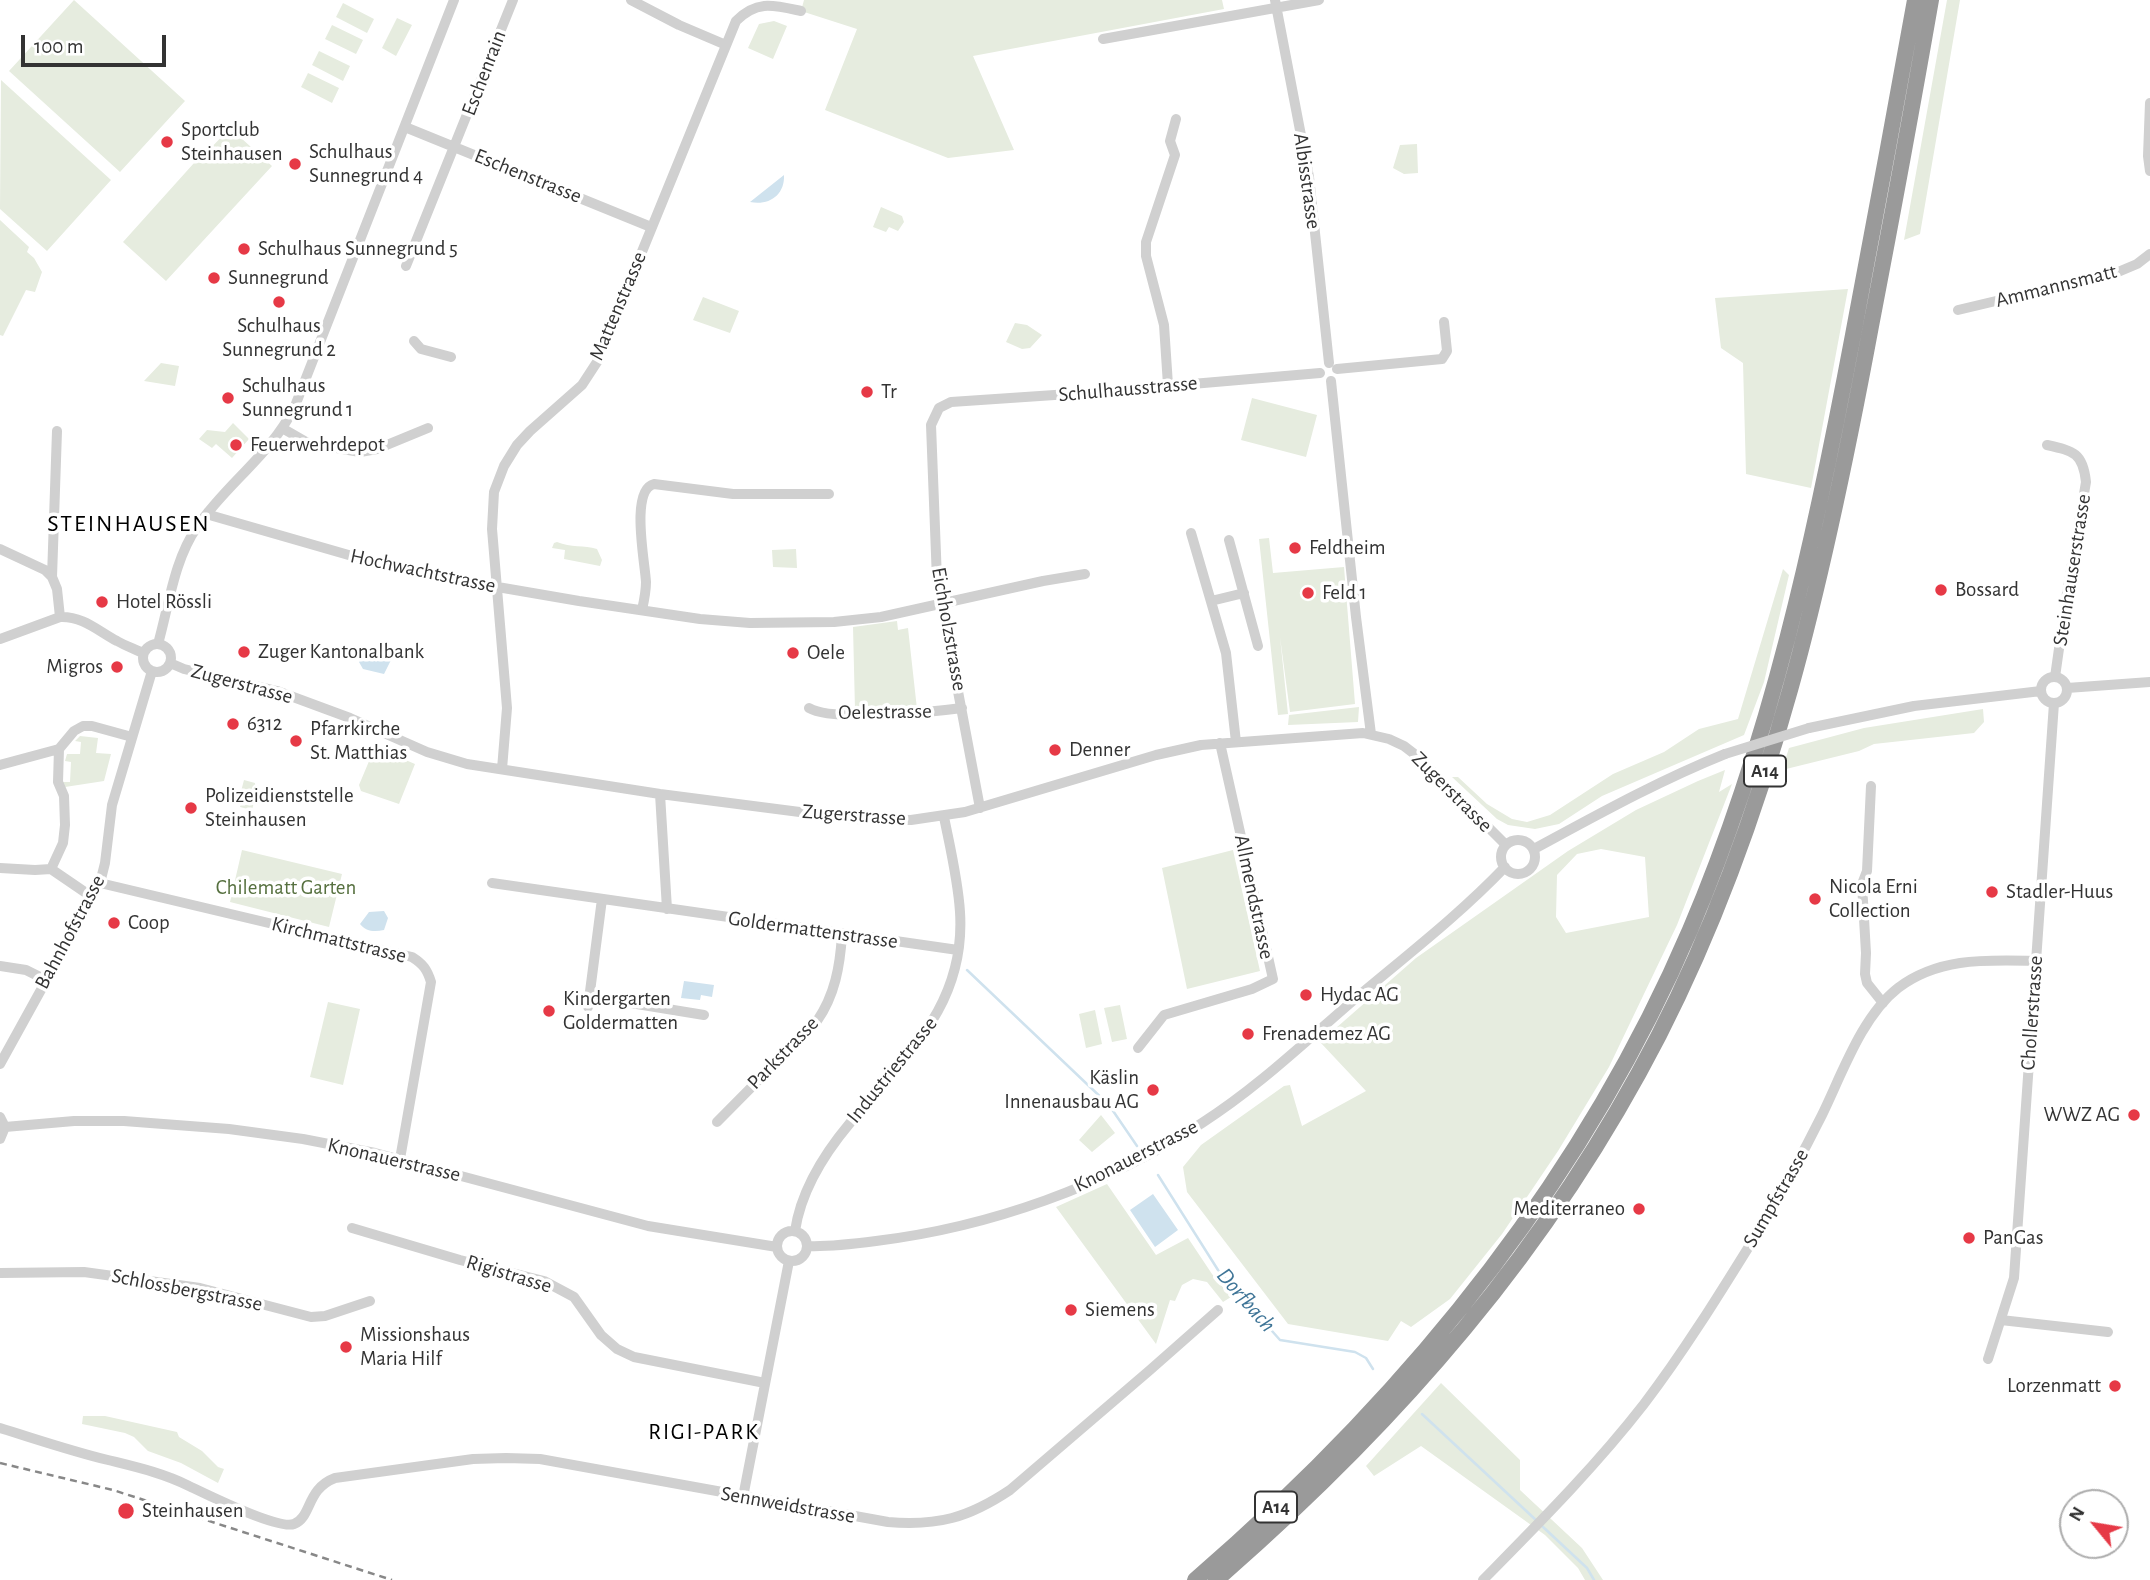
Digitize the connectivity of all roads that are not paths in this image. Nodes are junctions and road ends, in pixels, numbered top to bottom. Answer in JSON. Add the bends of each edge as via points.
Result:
{"nodes":[{"id":1,"x":454,"y":0,"type":"edge"},
{"id":2,"x":513,"y":0,"type":"edge"},
{"id":3,"x":631,"y":0,"type":"edge"},
{"id":4,"x":1319,"y":0,"type":"edge"},
{"id":5,"x":1915,"y":0,"type":"edge"},
{"id":6,"x":1931,"y":0,"type":"edge"},
{"id":7,"x":759,"y":2,"type":"edge"},
{"id":8,"x":1276,"y":4,"type":"edge"},
{"id":9,"x":801,"y":11,"type":"dead end"},
{"id":10,"x":1103,"y":39,"type":"dead end"},
{"id":11,"x":726,"y":45,"type":"junction"},
{"id":12,"x":2150,"y":103,"type":"edge"},
{"id":13,"x":1176,"y":119,"type":"dead end"},
{"id":14,"x":405,"y":127,"type":"junction"},
{"id":15,"x":455,"y":146,"type":"junction"},
{"id":16,"x":2150,"y":171,"type":"edge"},
{"id":17,"x":651,"y":227,"type":"junction"},
{"id":18,"x":2150,"y":254,"type":"edge"},
{"id":19,"x":406,"y":267,"type":"dead end"},
{"id":20,"x":1958,"y":310,"type":"dead end"},
{"id":21,"x":1444,"y":322,"type":"dead end"},
{"id":22,"x":414,"y":341,"type":"dead end"},
{"id":23,"x":452,"y":357,"type":"dead end"},
{"id":24,"x":1333,"y":366,"type":"junction"},
{"id":25,"x":1320,"y":373,"type":"junction"},
{"id":26,"x":1331,"y":381,"type":"junction"},
{"id":27,"x":1168,"y":385,"type":"junction"},
{"id":28,"x":939,"y":408,"type":"joint"},
{"id":29,"x":282,"y":428,"type":"junction"},
{"id":30,"x":428,"y":428,"type":"dead end"},
{"id":31,"x":57,"y":431,"type":"dead end"},
{"id":32,"x":2047,"y":445,"type":"dead end"},
{"id":33,"x":829,"y":494,"type":"dead end"},
{"id":34,"x":208,"y":512,"type":"junction"},
{"id":35,"x":1191,"y":533,"type":"dead end"},
{"id":36,"x":1228,"y":540,"type":"dead end"},
{"id":37,"x":0,"y":549,"type":"edge"},
{"id":38,"x":1085,"y":574,"type":"dead end"},
{"id":39,"x":52,"y":577,"type":"junction"},
{"id":40,"x":496,"y":586,"type":"junction"},
{"id":41,"x":1244,"y":593,"type":"junction"},
{"id":42,"x":1211,"y":601,"type":"junction"},
{"id":43,"x":942,"y":604,"type":"junction"},
{"id":44,"x":642,"y":610,"type":"junction"},
{"id":45,"x":60,"y":617,"type":"junction"},
{"id":46,"x":0,"y":639,"type":"edge"},
{"id":47,"x":158,"y":644,"type":"junction"},
{"id":48,"x":1258,"y":646,"type":"dead end"},
{"id":49,"x":143,"y":653,"type":"junction"},
{"id":50,"x":170,"y":663,"type":"junction"},
{"id":51,"x":152,"y":671,"type":"junction"},
{"id":52,"x":2055,"y":677,"type":"junction"},
{"id":53,"x":2150,"y":682,"type":"edge"},
{"id":54,"x":2067,"y":688,"type":"junction"},
{"id":55,"x":2041,"y":691,"type":"junction"},
{"id":56,"x":2054,"y":704,"type":"junction"},
{"id":57,"x":809,"y":708,"type":"dead end"},
{"id":58,"x":962,"y":708,"type":"junction"},
{"id":59,"x":1371,"y":734,"type":"junction"},
{"id":60,"x":132,"y":737,"type":"junction"},
{"id":61,"x":1236,"y":741,"type":"junction"},
{"id":62,"x":1220,"y":744,"type":"junction"},
{"id":63,"x":59,"y":749,"type":"junction"},
{"id":64,"x":0,"y":765,"type":"edge"},
{"id":65,"x":502,"y":769,"type":"junction"},
{"id":66,"x":1871,"y":786,"type":"dead end"},
{"id":67,"x":660,"y":794,"type":"junction"},
{"id":68,"x":980,"y":808,"type":"junction"},
{"id":69,"x":944,"y":817,"type":"junction"},
{"id":70,"x":1506,"y":845,"type":"junction"},
{"id":71,"x":1534,"y":849,"type":"junction"},
{"id":72,"x":1505,"y":867,"type":"junction"},
{"id":73,"x":0,"y":868,"type":"edge"},
{"id":74,"x":51,"y":869,"type":"junction"},
{"id":75,"x":100,"y":883,"type":"junction"},
{"id":76,"x":492,"y":883,"type":"dead end"},
{"id":77,"x":92,"y":897,"type":"junction"},
{"id":78,"x":602,"y":900,"type":"junction"},
{"id":79,"x":667,"y":909,"type":"junction"},
{"id":80,"x":842,"y":935,"type":"junction"},
{"id":81,"x":958,"y":950,"type":"junction"},
{"id":82,"x":2035,"y":961,"type":"junction"},
{"id":83,"x":0,"y":966,"type":"edge"},
{"id":84,"x":46,"y":980,"type":"junction"},
{"id":85,"x":1883,"y":1003,"type":"junction"},
{"id":86,"x":704,"y":1015,"type":"dead end"},
{"id":87,"x":1138,"y":1048,"type":"dead end"},
{"id":88,"x":0,"y":1064,"type":"edge"},
{"id":89,"x":2,"y":1122,"type":"edge"},
{"id":90,"x":717,"y":1122,"type":"dead end"},
{"id":91,"x":0,"y":1139,"type":"edge"},
{"id":92,"x":400,"y":1159,"type":"junction"},
{"id":93,"x":352,"y":1228,"type":"dead end"},
{"id":94,"x":795,"y":1231,"type":"junction"},
{"id":95,"x":807,"y":1246,"type":"junction"},
{"id":96,"x":777,"y":1247,"type":"junction"},
{"id":97,"x":789,"y":1261,"type":"junction"},
{"id":98,"x":0,"y":1273,"type":"edge"},
{"id":99,"x":370,"y":1301,"type":"dead end"},
{"id":100,"x":1218,"y":1310,"type":"dead end"},
{"id":101,"x":2000,"y":1320,"type":"junction"},
{"id":102,"x":2108,"y":1332,"type":"dead end"},
{"id":103,"x":1988,"y":1359,"type":"dead end"},
{"id":104,"x":765,"y":1382,"type":"junction"},
{"id":105,"x":0,"y":1428,"type":"edge"},
{"id":106,"x":743,"y":1497,"type":"junction"},
{"id":107,"x":1195,"y":1580,"type":"edge"},
{"id":108,"x":1216,"y":1580,"type":"edge"},
{"id":109,"x":1483,"y":1580,"type":"edge"}],
"edges":[{"from":1,"to":14,"type":"street"},
{"from":2,"to":15,"type":"street","name":"Eschenrain"},
{"from":3,"to":11,"type":"street"},
{"from":4,"to":8,"type":"street"},
{"from":5,"to":107,"type":"highway","number":"A14","via":[[1822,494],[1794,615],[1742,791],[1675,963],[1593,1120],[1488,1275],[1354,1430]]},
{"from":6,"to":108,"type":"highway","number":"A14","via":[[1852,430],[1815,595],[1750,817],[1678,997],[1583,1167],[1476,1317],[1342,1465]]},
{"from":7,"to":9,"type":"street","name":"Mattenstrasse"},
{"from":7,"to":11,"type":"street","name":"Mattenstrasse","via":[[736,21]]},
{"from":8,"to":10,"type":"street"},
{"from":8,"to":24,"type":"street","name":"Albisstrasse","via":[[1309,177]]},
{"from":11,"to":17,"type":"street","name":"Mattenstrasse"},
{"from":12,"to":16,"type":"street"},
{"from":13,"to":27,"type":"street","via":[[1170,141],[1175,155],[1146,242],[1164,326]]},
{"from":14,"to":15,"type":"street","name":"Eschenstrasse"},
{"from":14,"to":29,"type":"street"},
{"from":15,"to":17,"type":"street","name":"Eschenstrasse"},
{"from":15,"to":19,"type":"street","name":"Eschenrain"},
{"from":17,"to":40,"type":"street","name":"Mattenstrasse","via":[[597,362],[582,385],[517,445],[499,477],[492,509]]},
{"from":18,"to":20,"type":"street","name":"Ammannsmatt","via":[[2118,272]]},
{"from":21,"to":24,"type":"street","via":[[1447,351],[1442,359]]},
{"from":22,"to":23,"type":"street","via":[[421,349]]},
{"from":24,"to":25,"type":"street","via":[[1321,367]]},
{"from":24,"to":26,"type":"street","via":[[1336,377]]},
{"from":25,"to":26,"type":"street","via":[[1323,380]]},
{"from":25,"to":27,"type":"street","name":"Schulhausstrasse"},
{"from":26,"to":59,"type":"street"},
{"from":27,"to":28,"type":"street","name":"Schulhausstrasse","via":[[951,402]]},
{"from":28,"to":43,"type":"street","name":"Eichholzstrasse","via":[[931,425],[937,580]]},
{"from":29,"to":30,"type":"street","via":[[308,443],[360,452]]},
{"from":29,"to":34,"type":"street"},
{"from":31,"to":39,"type":"street"},
{"from":32,"to":52,"type":"street","name":"Steinhauserstrasse","via":[[2075,453],[2086,482]]},
{"from":33,"to":44,"type":"street","via":[[733,494],[648,485],[641,505],[646,584]]},
{"from":34,"to":40,"type":"street","name":"Hochwachtstrasse","via":[[366,560]]},
{"from":34,"to":47,"type":"street","via":[[178,567]]},
{"from":35,"to":42,"type":"street"},
{"from":36,"to":41,"type":"street"},
{"from":37,"to":39,"type":"street"},
{"from":38,"to":43,"type":"street","name":"Hochwachtstrasse"},
{"from":39,"to":45,"type":"street"},
{"from":40,"to":44,"type":"street","name":"Hochwachtstrasse"},
{"from":40,"to":65,"type":"street","name":"Mattenstrasse","via":[[507,708]]},
{"from":41,"to":42,"type":"street"},
{"from":41,"to":48,"type":"street"},
{"from":42,"to":61,"type":"street","via":[[1226,653]]},
{"from":43,"to":44,"type":"street","name":"Hochwachtstrasse","via":[[881,617],[776,623]]},
{"from":43,"to":58,"type":"street","name":"Eichholzstrasse"},
{"from":45,"to":46,"type":"street"},
{"from":45,"to":49,"type":"street","via":[[77,618]]},
{"from":47,"to":49,"type":"street"},
{"from":47,"to":50,"type":"street","via":[[170,652]]},
{"from":49,"to":51,"type":"street","via":[[144,665]]},
{"from":50,"to":51,"type":"street","via":[[161,671]]},
{"from":50,"to":65,"type":"street","name":"Zugerstrasse","via":[[277,691],[427,752]]},
{"from":51,"to":60,"type":"street","name":"Bahnhofstrasse"},
{"from":52,"to":54,"type":"street","name":"Steinhauserstrasse"},
{"from":52,"to":55,"type":"street","name":"Steinhauserstrasse","via":[[2045,681]]},
{"from":53,"to":54,"type":"street"},
{"from":54,"to":56,"type":"street","via":[[2065,698]]},
{"from":55,"to":56,"type":"street","via":[[2045,700]]},
{"from":55,"to":71,"type":"street","bridge":true,"via":[[1914,706],[1809,728],[1725,754],[1651,786]]},
{"from":56,"to":82,"type":"street","name":"Chollerstrasse"},
{"from":57,"to":58,"type":"street","name":"Oelestrasse","via":[[817,713],[854,714]]},
{"from":58,"to":68,"type":"street","name":"Eichholzstrasse"},
{"from":59,"to":61,"type":"street","name":"Zugerstrasse"},
{"from":59,"to":70,"type":"street","name":"Zugerstrasse","via":[[1417,756]]},
{"from":60,"to":63,"type":"street","via":[[83,726]]},
{"from":60,"to":75,"type":"street","name":"Bahnhofstrasse","via":[[112,806]]},
{"from":61,"to":62,"type":"street","name":"Zugerstrasse"},
{"from":62,"to":68,"type":"street","name":"Zugerstrasse","via":[[1156,755]]},
{"from":62,"to":87,"type":"street","name":"Allmendstrasse","via":[[1273,979],[1164,1015]]},
{"from":63,"to":64,"type":"street"},
{"from":63,"to":74,"type":"street","via":[[58,782],[64,796],[65,825],[63,843]]},
{"from":65,"to":67,"type":"street","name":"Zugerstrasse"},
{"from":66,"to":85,"type":"street","via":[[1867,871],[1862,884],[1865,974]]},
{"from":67,"to":69,"type":"street","name":"Zugerstrasse","via":[[854,819]]},
{"from":67,"to":79,"type":"street"},
{"from":68,"to":69,"type":"street","name":"Zugerstrasse"},
{"from":69,"to":81,"type":"street","name":"Industriestrasse","via":[[960,909]]},
{"from":70,"to":71,"type":"street","via":[[1520,840]]},
{"from":70,"to":72,"type":"street","via":[[1501,856]]},
{"from":71,"to":72,"type":"street","via":[[1535,860],[1525,873]]},
{"from":72,"to":95,"type":"street","name":"Knonauerstrasse","via":[[1452,919],[1247,1091],[1161,1148],[1093,1181],[993,1217],[918,1236]]},
{"from":73,"to":74,"type":"street"},
{"from":74,"to":77,"type":"street"},
{"from":75,"to":77,"type":"street","name":"Bahnhofstrasse"},
{"from":75,"to":92,"type":"street","name":"Kirchmattstrasse","via":[[423,963],[430,993]]},
{"from":76,"to":78,"type":"street","name":"Goldermattenstrasse"},
{"from":77,"to":84,"type":"street","name":"Bahnhofstrasse"},
{"from":78,"to":79,"type":"street","name":"Goldermattenstrasse"},
{"from":78,"to":86,"type":"street","via":[[588,1002]]},
{"from":79,"to":80,"type":"street","name":"Goldermattenstrasse"},
{"from":80,"to":81,"type":"street","name":"Goldermattenstrasse"},
{"from":80,"to":90,"type":"street","name":"Parkstrasse","via":[[834,988],[817,1021]]},
{"from":81,"to":94,"type":"street","name":"Industriestrasse","via":[[938,1014],[820,1164]]},
{"from":82,"to":85,"type":"street","name":"Sumpfstrasse","via":[[1941,966],[1908,982]]},
{"from":82,"to":101,"type":"street","name":"Chollerstrasse","via":[[2014,1278]]},
{"from":83,"to":84,"type":"street","via":[[26,970]]},
{"from":84,"to":88,"type":"street","name":"Bahnhofstrasse"},
{"from":85,"to":109,"type":"street","name":"Sumpfstrasse","via":[[1860,1037],[1780,1195],[1644,1404],[1551,1511]]},
{"from":89,"to":91,"type":"street"},
{"from":89,"to":92,"type":"street","name":"Knonauerstrasse","via":[[178,1124],[303,1139]]},
{"from":92,"to":96,"type":"street","name":"Knonauerstrasse","via":[[648,1226]]},
{"from":93,"to":104,"type":"street","name":"Rigistrasse","via":[[544,1281],[574,1297],[601,1335],[634,1357]]},
{"from":94,"to":95,"type":"street","via":[[803,1235]]},
{"from":94,"to":96,"type":"street","via":[[785,1233]]},
{"from":95,"to":97,"type":"street","via":[[803,1257]]},
{"from":96,"to":97,"type":"street"},
{"from":97,"to":104,"type":"street"},
{"from":98,"to":99,"type":"street","name":"Schlossbergstrasse","via":[[88,1272],[200,1288],[311,1317]]},
{"from":100,"to":106,"type":"street","name":"Sennweidstrasse","via":[[1010,1490],[967,1514],[942,1522],[902,1523]]},
{"from":101,"to":102,"type":"street"},
{"from":101,"to":103,"type":"street","name":"Chollerstrasse"},
{"from":104,"to":106,"type":"street"},
{"from":105,"to":106,"type":"street","name":"Sennweidstrasse","via":[[167,1476],[281,1523],[294,1524],[318,1488],[335,1478],[473,1459],[540,1459]]}]}
